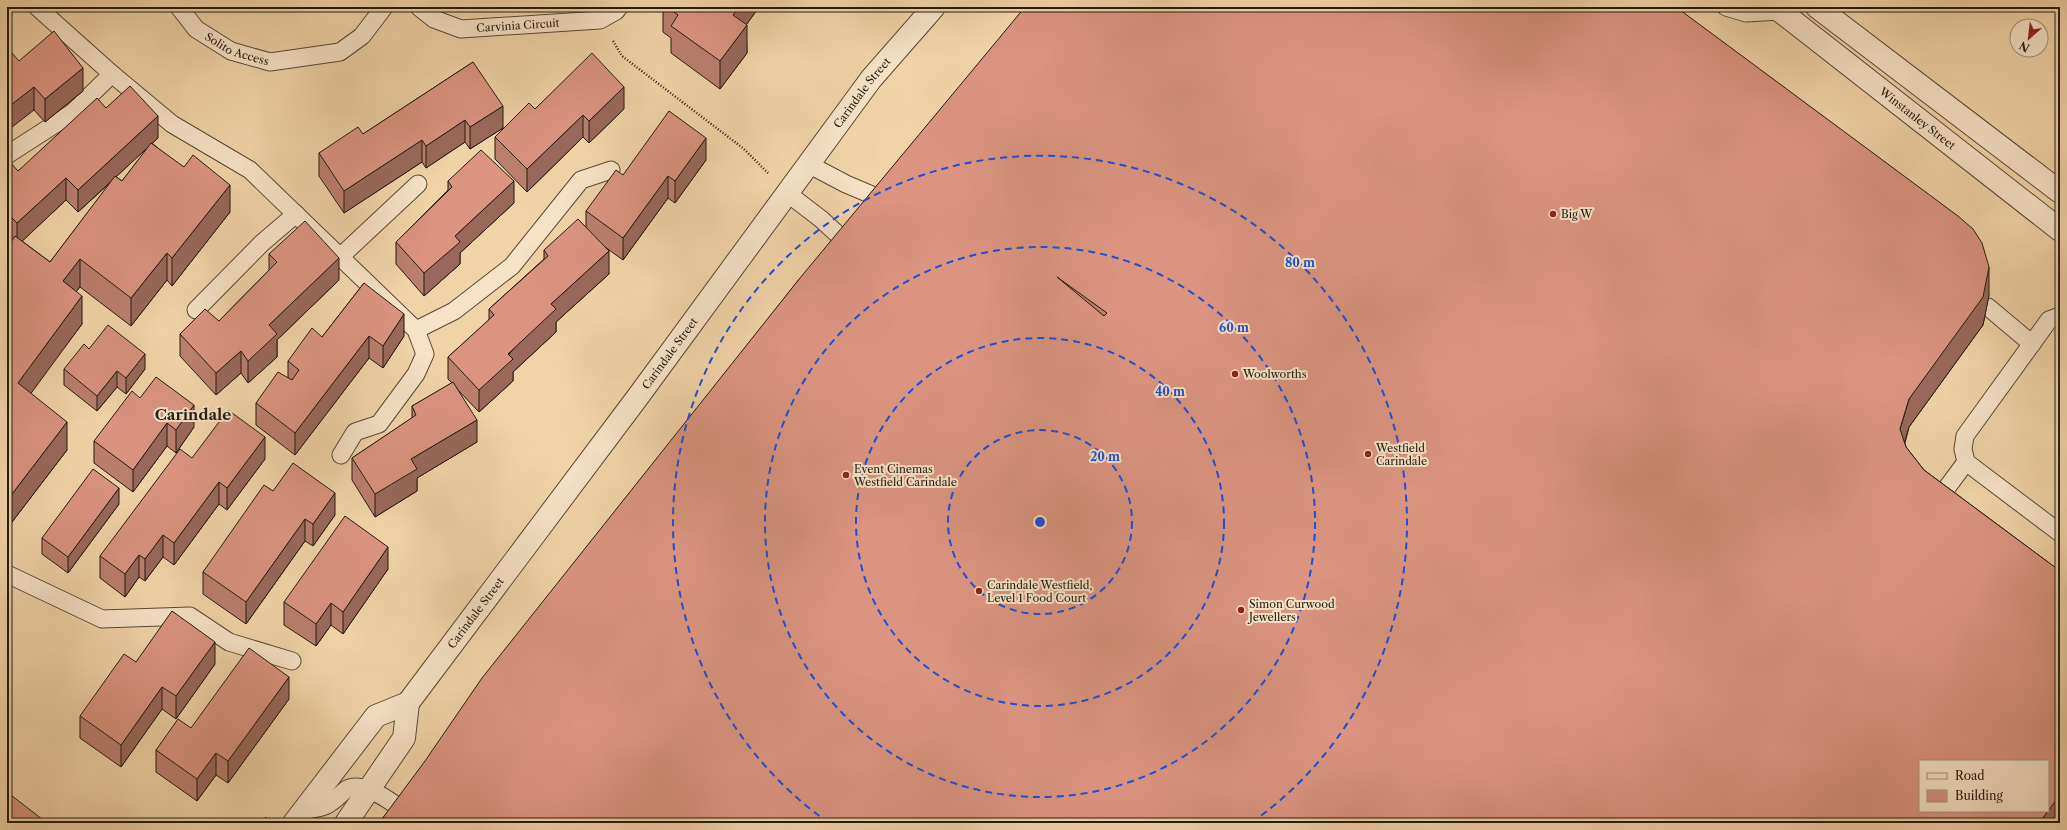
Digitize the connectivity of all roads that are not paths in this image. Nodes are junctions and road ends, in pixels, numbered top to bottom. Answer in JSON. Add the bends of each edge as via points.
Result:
{"nodes":[{"id":1,"x":37,"y":7,"type":"edge"},
{"id":2,"x":179,"y":7,"type":"edge"},
{"id":3,"x":384,"y":7,"type":"edge"},
{"id":4,"x":419,"y":7,"type":"edge"},
{"id":5,"x":619,"y":7,"type":"edge"},
{"id":6,"x":934,"y":7,"type":"edge"},
{"id":7,"x":1726,"y":7,"type":"edge"},
{"id":8,"x":1817,"y":7,"type":"edge"},
{"id":9,"x":1778,"y":9,"type":"edge"},
{"id":10,"x":112,"y":74,"type":"junction"},
{"id":11,"x":7,"y":155,"type":"edge"},
{"id":12,"x":808,"y":164,"type":"junction"},
{"id":13,"x":611,"y":170,"type":"dead end"},
{"id":14,"x":418,"y":184,"type":"dead end"},
{"id":15,"x":2060,"y":192,"type":"edge"},
{"id":16,"x":787,"y":193,"type":"junction"},
{"id":17,"x":890,"y":206,"type":"edge"},
{"id":18,"x":296,"y":214,"type":"junction"},
{"id":19,"x":2060,"y":230,"type":"edge"},
{"id":20,"x":867,"y":242,"type":"edge"},
{"id":21,"x":340,"y":257,"type":"junction"},
{"id":22,"x":1988,"y":307,"type":"edge"},
{"id":23,"x":196,"y":310,"type":"dead end"},
{"id":24,"x":2060,"y":316,"type":"edge"},
{"id":25,"x":416,"y":330,"type":"junction"},
{"id":26,"x":2032,"y":344,"type":"junction"},
{"id":27,"x":341,"y":455,"type":"dead end"},
{"id":28,"x":1966,"y":462,"type":"junction"},
{"id":29,"x":1934,"y":505,"type":"edge"},
{"id":30,"x":2060,"y":533,"type":"edge"},
{"id":31,"x":7,"y":574,"type":"edge"},
{"id":32,"x":292,"y":660,"type":"dead end"},
{"id":33,"x":408,"y":703,"type":"junction"},
{"id":34,"x":370,"y":790,"type":"junction"},
{"id":35,"x":299,"y":817,"type":"edge"},
{"id":36,"x":412,"y":817,"type":"edge"},
{"id":37,"x":346,"y":823,"type":"edge"}],
"edges":[{"from":1,"to":10,"type":"lane"},
{"from":2,"to":3,"type":"lane","name":"Solito Access","via":[[196,29],[231,51],[270,62],[340,52],[362,36]]},
{"from":4,"to":5,"type":"lane","name":"Carvinia Circuit","via":[[434,19],[461,29],[600,20]]},
{"from":6,"to":12,"type":"street","name":"Carindale Street","via":[[871,79]]},
{"from":7,"to":9,"type":"lane","via":[[1746,13]]},
{"from":8,"to":15,"type":"street"},
{"from":9,"to":19,"type":"street","name":"Winstanley Street"},
{"from":10,"to":11,"type":"lane","via":[[72,113]]},
{"from":10,"to":18,"type":"lane","via":[[172,124],[250,170]]},
{"from":12,"to":16,"type":"street","name":"Carindale Street"},
{"from":12,"to":17,"type":"lane"},
{"from":13,"to":25,"type":"lane","via":[[581,180],[512,266],[454,311]]},
{"from":14,"to":21,"type":"lane"},
{"from":16,"to":20,"type":"lane","via":[[821,219],[851,253]]},
{"from":16,"to":33,"type":"street","name":"Carindale Street"},
{"from":18,"to":21,"type":"lane"},
{"from":18,"to":23,"type":"lane","via":[[262,243]]},
{"from":21,"to":25,"type":"lane"},
{"from":22,"to":26,"type":"lane"},
{"from":24,"to":26,"type":"lane","via":[[2050,320]]},
{"from":25,"to":27,"type":"lane","via":[[425,354],[416,374],[380,424],[355,432]]},
{"from":26,"to":28,"type":"lane","via":[[1965,436],[1963,448]]},
{"from":28,"to":29,"type":"lane"},
{"from":28,"to":30,"type":"lane"},
{"from":31,"to":32,"type":"lane","via":[[102,619],[190,616],[229,642]]},
{"from":33,"to":34,"type":"street","via":[[404,738]]},
{"from":33,"to":35,"type":"street","via":[[376,716]]},
{"from":34,"to":35,"type":"lane","via":[[348,788],[330,804]]},
{"from":34,"to":36,"type":"lane","via":[[391,801]]},
{"from":34,"to":37,"type":"street"}]}
